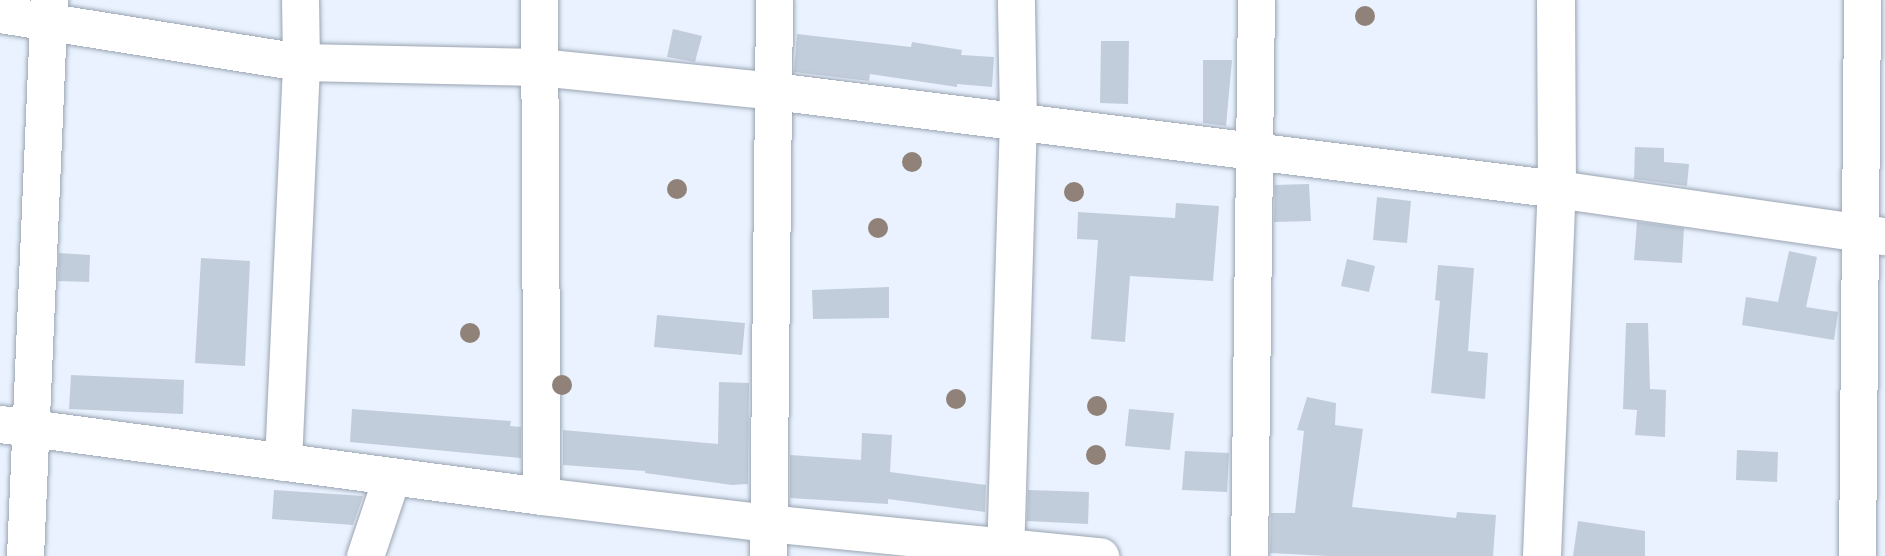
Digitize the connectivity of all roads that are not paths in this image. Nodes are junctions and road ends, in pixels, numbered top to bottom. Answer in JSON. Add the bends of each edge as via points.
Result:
{"nodes":[{"id":1,"x":300,"y":0,"type":"edge"},
{"id":2,"x":538,"y":0,"type":"edge"},
{"id":3,"x":774,"y":0,"type":"edge"},
{"id":4,"x":1016,"y":0,"type":"edge"},
{"id":5,"x":1256,"y":0,"type":"edge"},
{"id":6,"x":1556,"y":0,"type":"edge"},
{"id":7,"x":1862,"y":0,"type":"edge"},
{"id":8,"x":49,"y":10,"type":"edge"},
{"id":9,"x":0,"y":14,"type":"edge"},
{"id":10,"x":301,"y":61,"type":"junction"},
{"id":11,"x":539,"y":67,"type":"junction"},
{"id":12,"x":774,"y":90,"type":"junction"},
{"id":13,"x":1018,"y":120,"type":"junction"},
{"id":14,"x":1253,"y":150,"type":"junction"},
{"id":15,"x":1557,"y":189,"type":"junction"},
{"id":16,"x":1873,"y":235,"type":"edge"},
{"id":17,"x":15,"y":426,"type":"edge"},
{"id":18,"x":283,"y":462,"type":"junction"},
{"id":19,"x":392,"y":476,"type":"junction"},
{"id":20,"x":542,"y":496,"type":"junction"},
{"id":21,"x":768,"y":539,"type":"edge"},
{"id":22,"x":1005,"y":551,"type":"edge"},
{"id":23,"x":25,"y":556,"type":"edge"},
{"id":24,"x":365,"y":556,"type":"edge"},
{"id":25,"x":1100,"y":556,"type":"edge"},
{"id":26,"x":1249,"y":556,"type":"edge"},
{"id":27,"x":1542,"y":556,"type":"edge"},
{"id":28,"x":1857,"y":556,"type":"edge"}],
"edges":[{"from":1,"to":10,"type":"street"},
{"from":2,"to":11,"type":"street"},
{"from":3,"to":12,"type":"street"},
{"from":4,"to":13,"type":"street"},
{"from":5,"to":14,"type":"street"},
{"from":6,"to":15,"type":"street"},
{"from":7,"to":16,"type":"street"},
{"from":8,"to":9,"type":"street"},
{"from":8,"to":10,"type":"street"},
{"from":8,"to":17,"type":"street"},
{"from":10,"to":11,"type":"street"},
{"from":10,"to":18,"type":"street"},
{"from":11,"to":12,"type":"street"},
{"from":11,"to":20,"type":"street"},
{"from":12,"to":13,"type":"street"},
{"from":12,"to":21,"type":"street"},
{"from":13,"to":14,"type":"street"},
{"from":13,"to":22,"type":"street"},
{"from":14,"to":15,"type":"street"},
{"from":14,"to":26,"type":"street"},
{"from":15,"to":16,"type":"street"},
{"from":15,"to":27,"type":"street"},
{"from":16,"to":28,"type":"street"},
{"from":17,"to":18,"type":"street"},
{"from":17,"to":23,"type":"street"},
{"from":18,"to":19,"type":"street"},
{"from":19,"to":20,"type":"street"},
{"from":19,"to":24,"type":"street"},
{"from":20,"to":21,"type":"street"},
{"from":21,"to":22,"type":"street"},
{"from":22,"to":25,"type":"street"}]}
